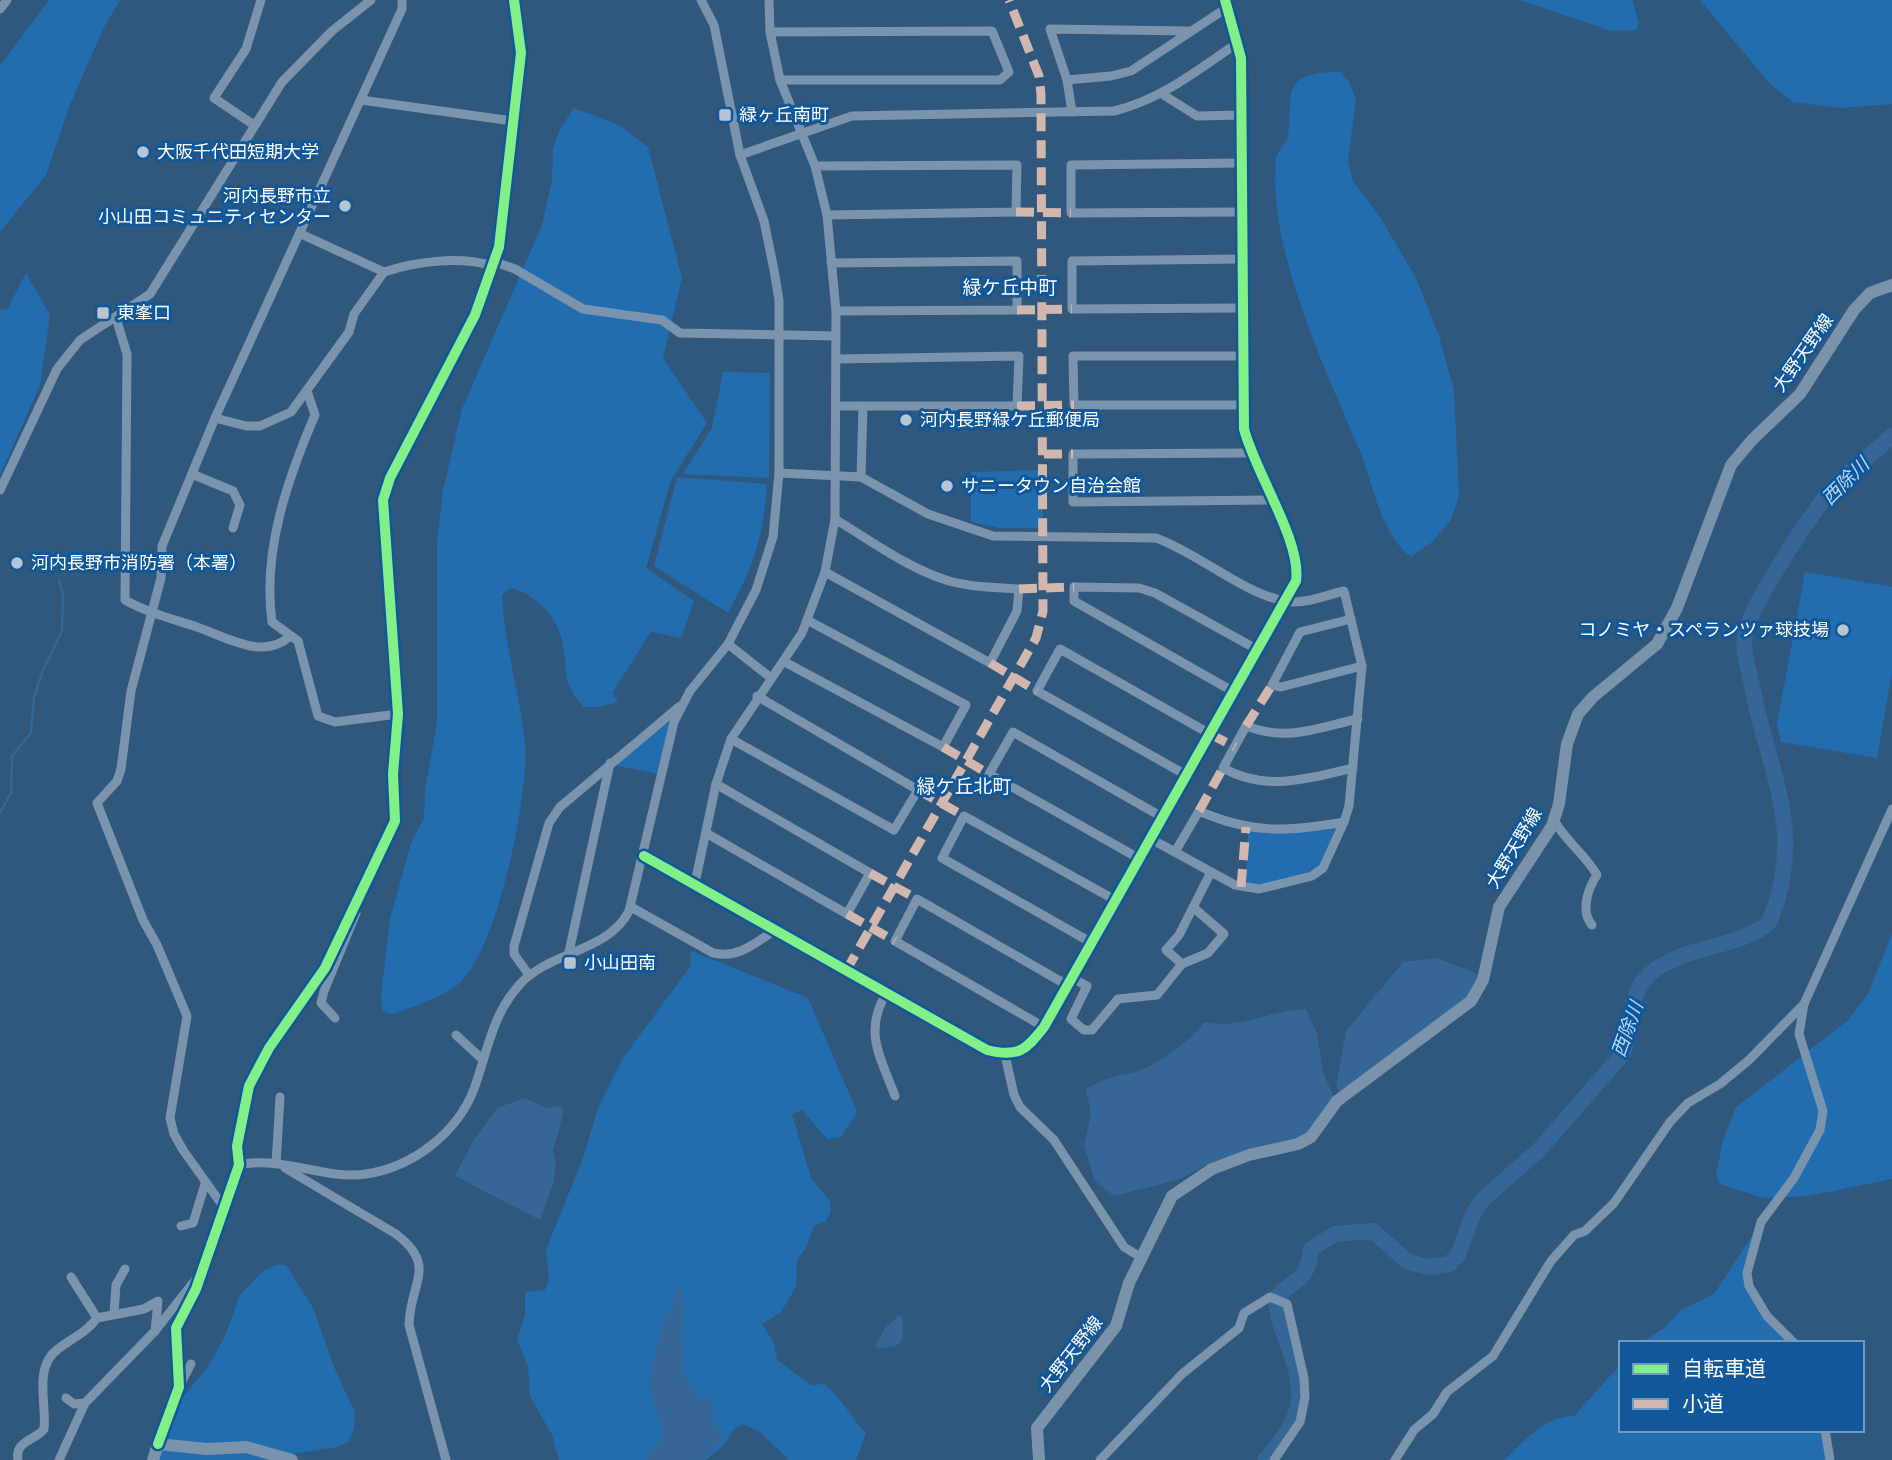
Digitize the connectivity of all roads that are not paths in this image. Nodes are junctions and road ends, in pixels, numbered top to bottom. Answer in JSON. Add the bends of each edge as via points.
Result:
{"nodes":[{"id":1,"x":6,"y":0,"type":"edge"},
{"id":2,"x":261,"y":0,"type":"edge"},
{"id":3,"x":371,"y":0,"type":"edge"},
{"id":4,"x":402,"y":0,"type":"edge"},
{"id":5,"x":514,"y":0,"type":"edge"},
{"id":6,"x":701,"y":0,"type":"edge"},
{"id":7,"x":710,"y":0,"type":"edge"},
{"id":8,"x":769,"y":0,"type":"edge"},
{"id":9,"x":1226,"y":3,"type":"edge"},
{"id":10,"x":0,"y":9,"type":"edge"},
{"id":11,"x":708,"y":10,"type":"junction"},
{"id":12,"x":1189,"y":31,"type":"junction"},
{"id":13,"x":770,"y":32,"type":"junction"},
{"id":14,"x":1239,"y":43,"type":"junction"},
{"id":15,"x":780,"y":80,"type":"junction"},
{"id":16,"x":1067,"y":80,"type":"junction"},
{"id":17,"x":1162,"y":93,"type":"junction"},
{"id":18,"x":361,"y":100,"type":"junction"},
{"id":19,"x":1072,"y":112,"type":"junction"},
{"id":20,"x":1242,"y":115,"type":"junction"},
{"id":21,"x":513,"y":121,"type":"junction"},
{"id":22,"x":254,"y":124,"type":"junction"},
{"id":23,"x":801,"y":132,"type":"junction"},
{"id":24,"x":740,"y":155,"type":"junction"},
{"id":25,"x":1242,"y":163,"type":"junction"},
{"id":26,"x":815,"y":166,"type":"junction"},
{"id":27,"x":1242,"y":212,"type":"junction"},
{"id":28,"x":827,"y":215,"type":"junction"},
{"id":29,"x":301,"y":234,"type":"junction"},
{"id":30,"x":1242,"y":259,"type":"junction"},
{"id":31,"x":831,"y":263,"type":"junction"},
{"id":32,"x":494,"y":264,"type":"junction"},
{"id":33,"x":384,"y":272,"type":"junction"},
{"id":34,"x":1892,"y":285,"type":"edge"},
{"id":35,"x":1242,"y":308,"type":"junction"},
{"id":36,"x":836,"y":311,"type":"junction"},
{"id":37,"x":116,"y":318,"type":"junction"},
{"id":38,"x":779,"y":336,"type":"junction"},
{"id":39,"x":836,"y":336,"type":"junction"},
{"id":40,"x":1243,"y":356,"type":"junction"},
{"id":41,"x":836,"y":359,"type":"junction"},
{"id":42,"x":307,"y":391,"type":"junction"},
{"id":43,"x":1243,"y":405,"type":"junction"},
{"id":44,"x":836,"y":406,"type":"junction"},
{"id":45,"x":863,"y":406,"type":"junction"},
{"id":46,"x":215,"y":418,"type":"junction"},
{"id":47,"x":1250,"y":453,"type":"junction"},
{"id":48,"x":779,"y":473,"type":"junction"},
{"id":49,"x":192,"y":474,"type":"junction"},
{"id":50,"x":835,"y":474,"type":"junction"},
{"id":51,"x":862,"y":477,"type":"junction"},
{"id":52,"x":0,"y":490,"type":"edge"},
{"id":53,"x":1271,"y":500,"type":"junction"},
{"id":54,"x":835,"y":519,"type":"junction"},
{"id":55,"x":233,"y":528,"type":"dead end"},
{"id":56,"x":825,"y":572,"type":"junction"},
{"id":57,"x":1286,"y":602,"type":"junction"},
{"id":58,"x":150,"y":612,"type":"junction"},
{"id":59,"x":1351,"y":619,"type":"junction"},
{"id":60,"x":807,"y":620,"type":"junction"},
{"id":61,"x":290,"y":636,"type":"junction"},
{"id":62,"x":727,"y":643,"type":"junction"},
{"id":63,"x":1258,"y":650,"type":"junction"},
{"id":64,"x":783,"y":660,"type":"junction"},
{"id":65,"x":1362,"y":666,"type":"junction"},
{"id":66,"x":771,"y":678,"type":"junction"},
{"id":67,"x":1234,"y":692,"type":"junction"},
{"id":68,"x":757,"y":696,"type":"junction"},
{"id":69,"x":682,"y":704,"type":"junction"},
{"id":70,"x":398,"y":713,"type":"junction"},
{"id":71,"x":1358,"y":719,"type":"junction"},
{"id":72,"x":1210,"y":734,"type":"junction"},
{"id":73,"x":731,"y":739,"type":"junction"},
{"id":74,"x":610,"y":763,"type":"junction"},
{"id":75,"x":1353,"y":768,"type":"junction"},
{"id":76,"x":1186,"y":775,"type":"junction"},
{"id":77,"x":716,"y":784,"type":"junction"},
{"id":78,"x":1892,"y":809,"type":"edge"},
{"id":79,"x":1162,"y":817,"type":"junction"},
{"id":80,"x":1554,"y":820,"type":"junction"},
{"id":81,"x":1344,"y":822,"type":"junction"},
{"id":82,"x":706,"y":833,"type":"junction"},
{"id":83,"x":1151,"y":839,"type":"junction"},
{"id":84,"x":1175,"y":852,"type":"junction"},
{"id":85,"x":644,"y":856,"type":"junction"},
{"id":86,"x":1140,"y":859,"type":"junction"},
{"id":87,"x":1211,"y":872,"type":"junction"},
{"id":88,"x":366,"y":878,"type":"junction"},
{"id":89,"x":695,"y":883,"type":"junction"},
{"id":90,"x":1115,"y":900,"type":"junction"},
{"id":91,"x":631,"y":907,"type":"junction"},
{"id":92,"x":1194,"y":908,"type":"junction"},
{"id":93,"x":1592,"y":925,"type":"dead end"},
{"id":94,"x":775,"y":930,"type":"junction"},
{"id":95,"x":1092,"y":943,"type":"junction"},
{"id":96,"x":569,"y":952,"type":"junction"},
{"id":97,"x":1182,"y":964,"type":"junction"},
{"id":98,"x":529,"y":975,"type":"junction"},
{"id":99,"x":1070,"y":981,"type":"junction"},
{"id":100,"x":886,"y":994,"type":"junction"},
{"id":101,"x":1804,"y":1004,"type":"junction"},
{"id":102,"x":335,"y":1018,"type":"dead end"},
{"id":103,"x":1044,"y":1027,"type":"junction"},
{"id":104,"x":456,"y":1035,"type":"dead end"},
{"id":105,"x":1005,"y":1055,"type":"junction"},
{"id":106,"x":482,"y":1059,"type":"junction"},
{"id":107,"x":895,"y":1096,"type":"dead end"},
{"id":108,"x":280,"y":1097,"type":"dead end"},
{"id":109,"x":239,"y":1165,"type":"junction"},
{"id":110,"x":279,"y":1165,"type":"junction"},
{"id":111,"x":205,"y":1184,"type":"junction"},
{"id":112,"x":225,"y":1209,"type":"junction"},
{"id":113,"x":181,"y":1226,"type":"dead end"},
{"id":114,"x":1142,"y":1258,"type":"junction"},
{"id":115,"x":125,"y":1269,"type":"dead end"},
{"id":116,"x":71,"y":1277,"type":"dead end"},
{"id":117,"x":198,"y":1278,"type":"junction"},
{"id":118,"x":114,"y":1312,"type":"junction"},
{"id":119,"x":97,"y":1318,"type":"junction"},
{"id":120,"x":155,"y":1331,"type":"junction"},
{"id":121,"x":1792,"y":1341,"type":"edge"},
{"id":122,"x":191,"y":1364,"type":"dead end"},
{"id":123,"x":179,"y":1387,"type":"junction"},
{"id":124,"x":66,"y":1398,"type":"dead end"},
{"id":125,"x":85,"y":1403,"type":"junction"},
{"id":126,"x":1825,"y":1432,"type":"edge"},
{"id":127,"x":158,"y":1444,"type":"junction"},
{"id":128,"x":18,"y":1460,"type":"edge"},
{"id":129,"x":59,"y":1460,"type":"edge"},
{"id":130,"x":153,"y":1460,"type":"edge"},
{"id":131,"x":292,"y":1460,"type":"edge"},
{"id":132,"x":446,"y":1460,"type":"edge"},
{"id":133,"x":1039,"y":1460,"type":"edge"},
{"id":134,"x":1100,"y":1460,"type":"edge"},
{"id":135,"x":1273,"y":1460,"type":"edge"},
{"id":136,"x":1395,"y":1460,"type":"edge"},
{"id":137,"x":1830,"y":1460,"type":"edge"}],
"edges":[{"from":1,"to":10,"type":"street"},
{"from":2,"to":22,"type":"street","via":[[246,49],[214,98]]},
{"from":3,"to":22,"type":"street","via":[[307,54]]},
{"from":4,"to":18,"type":"street"},
{"from":5,"to":21,"type":"street","via":[[521,53]]},
{"from":6,"to":11,"type":"street"},
{"from":7,"to":11,"type":"street"},
{"from":8,"to":13,"type":"street"},
{"from":9,"to":12,"type":"street"},
{"from":9,"to":14,"type":"street"},
{"from":11,"to":24,"type":"street"},
{"from":12,"to":16,"type":"street","via":[[1131,71]]},
{"from":12,"to":16,"type":"street","via":[[1050,29]]},
{"from":13,"to":15,"type":"street"},
{"from":13,"to":15,"type":"street","via":[[992,31],[1009,72],[1000,80]]},
{"from":14,"to":17,"type":"street"},
{"from":14,"to":20,"type":"street"},
{"from":15,"to":23,"type":"street"},
{"from":16,"to":19,"type":"street"},
{"from":17,"to":19,"type":"street","via":[[1138,106]]},
{"from":17,"to":20,"type":"street","via":[[1197,116]]},
{"from":18,"to":21,"type":"street"},
{"from":18,"to":29,"type":"street"},
{"from":19,"to":23,"type":"street","via":[[852,116]]},
{"from":20,"to":25,"type":"street"},
{"from":21,"to":32,"type":"street"},
{"from":22,"to":37,"type":"street","via":[[150,294]]},
{"from":23,"to":24,"type":"street"},
{"from":23,"to":26,"type":"street"},
{"from":24,"to":38,"type":"street","via":[[769,245],[779,300]]},
{"from":25,"to":27,"type":"street"},
{"from":25,"to":27,"type":"street","via":[[1072,165],[1071,213]]},
{"from":26,"to":28,"type":"street"},
{"from":26,"to":28,"type":"street","via":[[1017,165],[1016,212]]},
{"from":27,"to":30,"type":"street"},
{"from":28,"to":31,"type":"street"},
{"from":29,"to":33,"type":"street"},
{"from":29,"to":46,"type":"street"},
{"from":30,"to":35,"type":"street"},
{"from":30,"to":35,"type":"street","via":[[1072,261],[1072,309]]},
{"from":31,"to":36,"type":"street"},
{"from":31,"to":36,"type":"street","via":[[1017,261],[1017,310]]},
{"from":32,"to":33,"type":"street","via":[[439,262]]},
{"from":32,"to":38,"type":"street","via":[[515,269],[583,309],[662,320],[680,333]]},
{"from":32,"to":70,"type":"street","via":[[475,315],[390,478],[383,500]]},
{"from":33,"to":42,"type":"street"},
{"from":34,"to":80,"type":"main road","name":"大野天野線","via":[[1870,293],[1854,310],[1800,394],[1731,466],[1677,608],[1657,644],[1578,714],[1567,744]]},
{"from":35,"to":40,"type":"street"},
{"from":36,"to":39,"type":"street"},
{"from":37,"to":52,"type":"street","via":[[80,340],[57,369]]},
{"from":37,"to":58,"type":"street","via":[[127,354],[123,590],[125,600]]},
{"from":38,"to":39,"type":"street"},
{"from":38,"to":48,"type":"street"},
{"from":39,"to":41,"type":"street"},
{"from":40,"to":43,"type":"street"},
{"from":40,"to":43,"type":"street","via":[[1073,356],[1074,405]]},
{"from":41,"to":44,"type":"street"},
{"from":41,"to":45,"type":"street","via":[[1019,356],[1017,406]]},
{"from":42,"to":46,"type":"street","via":[[291,412],[260,426]]},
{"from":42,"to":61,"type":"street","via":[[315,415],[290,475],[274,555],[272,622]]},
{"from":43,"to":47,"type":"street"},
{"from":44,"to":45,"type":"street"},
{"from":44,"to":50,"type":"street"},
{"from":45,"to":51,"type":"street"},
{"from":46,"to":49,"type":"street"},
{"from":47,"to":53,"type":"street"},
{"from":47,"to":53,"type":"street","via":[[1073,454],[1073,502]]},
{"from":48,"to":50,"type":"street"},
{"from":48,"to":62,"type":"street","via":[[773,537],[755,590]]},
{"from":49,"to":55,"type":"street","via":[[233,491],[240,505]]},
{"from":49,"to":58,"type":"street","via":[[162,546],[161,578]]},
{"from":50,"to":51,"type":"street"},
{"from":50,"to":54,"type":"street"},
{"from":51,"to":57,"type":"street","via":[[928,514],[993,536],[1156,538]]},
{"from":53,"to":57,"type":"street","via":[[1297,558],[1296,581]]},
{"from":54,"to":56,"type":"street"},
{"from":54,"to":56,"type":"street","via":[[948,581],[1019,589],[1017,611],[990,663]]},
{"from":56,"to":60,"type":"street"},
{"from":57,"to":59,"type":"street","via":[[1344,591]]},
{"from":57,"to":63,"type":"street"},
{"from":58,"to":61,"type":"street","via":[[252,646],[281,645]]},
{"from":58,"to":111,"type":"street","via":[[131,691],[121,769],[117,781],[97,803],[97,810],[187,1016],[170,1118],[174,1135]]},
{"from":59,"to":65,"type":"street"},
{"from":59,"to":65,"type":"street","via":[[1300,632],[1272,685],[1282,687]]},
{"from":60,"to":64,"type":"street"},
{"from":60,"to":64,"type":"street","via":[[966,705],[943,747]]},
{"from":61,"to":70,"type":"street","via":[[298,641],[318,716],[335,722]]},
{"from":62,"to":66,"type":"street"},
{"from":62,"to":69,"type":"street"},
{"from":63,"to":67,"type":"street"},
{"from":63,"to":67,"type":"street","via":[[1155,593],[1139,588],[1074,587],[1074,601]]},
{"from":64,"to":66,"type":"street"},
{"from":65,"to":71,"type":"street"},
{"from":66,"to":68,"type":"street"},
{"from":67,"to":72,"type":"street"},
{"from":68,"to":73,"type":"street"},
{"from":68,"to":73,"type":"street","via":[[918,790],[894,830]]},
{"from":69,"to":74,"type":"street"},
{"from":69,"to":85,"type":"street","via":[[668,744]]},
{"from":70,"to":88,"type":"street","via":[[395,821]]},
{"from":71,"to":75,"type":"street"},
{"from":71,"to":75,"type":"street","via":[[1285,735],[1246,726],[1223,768],[1271,783],[1297,782]]},
{"from":72,"to":76,"type":"street"},
{"from":72,"to":76,"type":"street","via":[[1060,649],[1037,691]]},
{"from":73,"to":77,"type":"street"},
{"from":74,"to":96,"type":"street"},
{"from":74,"to":98,"type":"street","via":[[573,794],[549,823],[514,946],[514,954]]},
{"from":75,"to":81,"type":"street"},
{"from":76,"to":79,"type":"street"},
{"from":77,"to":82,"type":"street"},
{"from":77,"to":82,"type":"street","via":[[870,873],[847,914]]},
{"from":78,"to":101,"type":"street"},
{"from":79,"to":83,"type":"street"},
{"from":79,"to":86,"type":"street","via":[[1013,732],[989,774]]},
{"from":80,"to":93,"type":"street","via":[[1564,839],[1588,860],[1597,875],[1589,886],[1586,911]]},
{"from":80,"to":114,"type":"main road","name":"大野天野線","via":[[1499,907],[1483,980],[1471,1001],[1337,1101],[1311,1136],[1298,1144],[1249,1155],[1189,1181],[1172,1196]]},
{"from":81,"to":84,"type":"street","via":[[1273,831],[1241,826],[1199,811]]},
{"from":81,"to":87,"type":"street","via":[[1323,868],[1312,876],[1259,889],[1235,885]]},
{"from":82,"to":89,"type":"street"},
{"from":83,"to":84,"type":"street"},
{"from":83,"to":86,"type":"street"},
{"from":84,"to":87,"type":"street"},
{"from":85,"to":89,"type":"street"},
{"from":85,"to":91,"type":"street"},
{"from":86,"to":90,"type":"street"},
{"from":87,"to":92,"type":"street"},
{"from":88,"to":102,"type":"street","via":[[321,1003]]},
{"from":88,"to":109,"type":"street","via":[[325,968],[269,1048],[249,1086],[239,1135]]},
{"from":89,"to":94,"type":"street"},
{"from":90,"to":95,"type":"street"},
{"from":90,"to":95,"type":"street","via":[[964,816],[942,858]]},
{"from":91,"to":94,"type":"street","via":[[723,955],[743,951]]},
{"from":91,"to":96,"type":"street","via":[[611,934]]},
{"from":92,"to":97,"type":"street","via":[[1166,950]]},
{"from":92,"to":97,"type":"street","via":[[1224,934],[1208,953]]},
{"from":94,"to":100,"type":"street"},
{"from":95,"to":99,"type":"street"},
{"from":96,"to":98,"type":"street"},
{"from":97,"to":99,"type":"street","via":[[1157,995],[1118,999],[1093,1030],[1084,1030],[1070,1019],[1087,986]]},
{"from":98,"to":106,"type":"street","via":[[497,1016]]},
{"from":99,"to":103,"type":"street"},
{"from":99,"to":103,"type":"street","via":[[917,899],[895,941]]},
{"from":100,"to":105,"type":"street","via":[[987,1050]]},
{"from":100,"to":107,"type":"street","via":[[873,1019],[873,1035]]},
{"from":101,"to":121,"type":"street","via":[[1800,1034],[1823,1111],[1820,1130],[1794,1178],[1761,1222],[1748,1273],[1749,1286],[1767,1315]]},
{"from":101,"to":136,"type":"street","via":[[1748,1060],[1688,1103],[1670,1122],[1614,1203],[1585,1231],[1574,1235],[1551,1261],[1493,1356],[1447,1392]]},
{"from":103,"to":105,"type":"street","via":[[1028,1047]]},
{"from":104,"to":106,"type":"street"},
{"from":105,"to":114,"type":"street","via":[[1020,1107],[1054,1140],[1124,1247]]},
{"from":106,"to":110,"type":"street","via":[[462,1112],[422,1152],[386,1169],[352,1175]]},
{"from":108,"to":110,"type":"street"},
{"from":109,"to":110,"type":"street"},
{"from":109,"to":112,"type":"street"},
{"from":110,"to":132,"type":"street","via":[[396,1234],[418,1256],[419,1278],[409,1305],[409,1325]]},
{"from":111,"to":112,"type":"street"},
{"from":111,"to":113,"type":"street","via":[[192,1223]]},
{"from":112,"to":117,"type":"street"},
{"from":114,"to":133,"type":"main road","name":"大野天野線","via":[[1116,1326],[1037,1429]]},
{"from":115,"to":118,"type":"street","via":[[116,1284]]},
{"from":116,"to":119,"type":"street"},
{"from":117,"to":120,"type":"street"},
{"from":117,"to":123,"type":"street","via":[[176,1328]]},
{"from":118,"to":119,"type":"street"},
{"from":118,"to":120,"type":"street","via":[[144,1309],[158,1301]]},
{"from":119,"to":128,"type":"street","via":[[89,1329],[52,1354],[38,1395],[44,1429],[20,1445]]},
{"from":120,"to":125,"type":"street"},
{"from":122,"to":123,"type":"street"},
{"from":123,"to":127,"type":"street"},
{"from":124,"to":125,"type":"street","via":[[74,1404]]},
{"from":125,"to":129,"type":"street"},
{"from":126,"to":137,"type":"street"},
{"from":127,"to":130,"type":"main road"},
{"from":127,"to":131,"type":"main road","via":[[246,1447]]},
{"from":134,"to":135,"type":"street","via":[[1182,1374],[1239,1328],[1244,1312],[1270,1297],[1287,1304],[1305,1397],[1300,1422]]}]}
